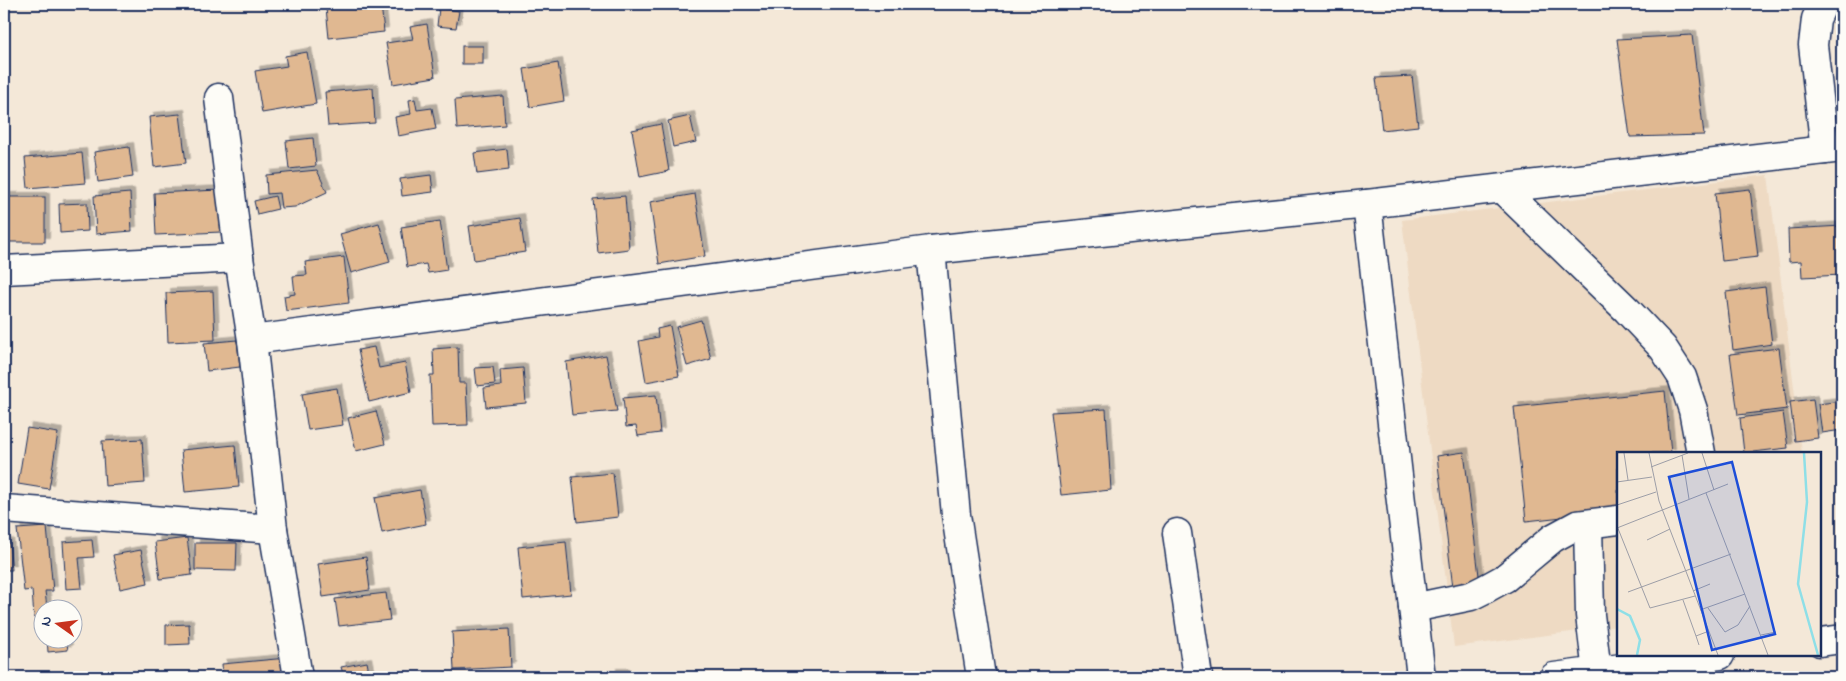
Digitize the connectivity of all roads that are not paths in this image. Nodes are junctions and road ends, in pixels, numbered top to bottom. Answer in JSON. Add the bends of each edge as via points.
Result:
{"nodes":[{"id":1,"x":1823,"y":4,"type":"edge"},
{"id":2,"x":219,"y":98,"type":"dead end"},
{"id":3,"x":1834,"y":149,"type":"edge"},
{"id":4,"x":1502,"y":189,"type":"junction"},
{"id":5,"x":1367,"y":204,"type":"junction"},
{"id":6,"x":931,"y":250,"type":"junction"},
{"id":7,"x":239,"y":258,"type":"junction"},
{"id":8,"x":4,"y":270,"type":"edge"},
{"id":9,"x":252,"y":340,"type":"junction"},
{"id":10,"x":1701,"y":452,"type":"edge"},
{"id":11,"x":4,"y":509,"type":"edge"},
{"id":12,"x":1617,"y":520,"type":"edge"},
{"id":13,"x":1588,"y":524,"type":"junction"},
{"id":14,"x":273,"y":529,"type":"junction"},
{"id":15,"x":1177,"y":533,"type":"dead end"},
{"id":16,"x":1413,"y":608,"type":"junction"},
{"id":17,"x":1842,"y":639,"type":"edge"},
{"id":18,"x":1821,"y":642,"type":"edge"},
{"id":19,"x":1716,"y":656,"type":"edge"},
{"id":20,"x":1651,"y":671,"type":"edge"},
{"id":21,"x":1597,"y":672,"type":"junction"},
{"id":22,"x":298,"y":677,"type":"edge"},
{"id":23,"x":981,"y":677,"type":"edge"},
{"id":24,"x":1198,"y":677,"type":"edge"},
{"id":25,"x":1421,"y":677,"type":"edge"},
{"id":26,"x":1554,"y":677,"type":"edge"}],
"edges":[{"from":1,"to":3,"type":"street","via":[[1816,19],[1813,45]]},
{"from":2,"to":7,"type":"street"},
{"from":3,"to":4,"type":"street"},
{"from":4,"to":5,"type":"street"},
{"from":4,"to":10,"type":"street","via":[[1663,348],[1682,377],[1693,410]]},
{"from":5,"to":6,"type":"street"},
{"from":5,"to":16,"type":"street"},
{"from":6,"to":9,"type":"street"},
{"from":6,"to":23,"type":"street","via":[[956,515]]},
{"from":7,"to":8,"type":"street"},
{"from":7,"to":9,"type":"street"},
{"from":9,"to":14,"type":"street"},
{"from":11,"to":14,"type":"street"},
{"from":12,"to":13,"type":"street"},
{"from":13,"to":16,"type":"street","via":[[1577,525],[1553,538],[1505,578],[1471,596]]},
{"from":13,"to":21,"type":"street","via":[[1590,615]]},
{"from":14,"to":22,"type":"street"},
{"from":15,"to":24,"type":"street"},
{"from":16,"to":25,"type":"street"},
{"from":17,"to":18,"type":"street"},
{"from":19,"to":20,"type":"street"},
{"from":20,"to":21,"type":"street"},
{"from":21,"to":26,"type":"street"}]}
